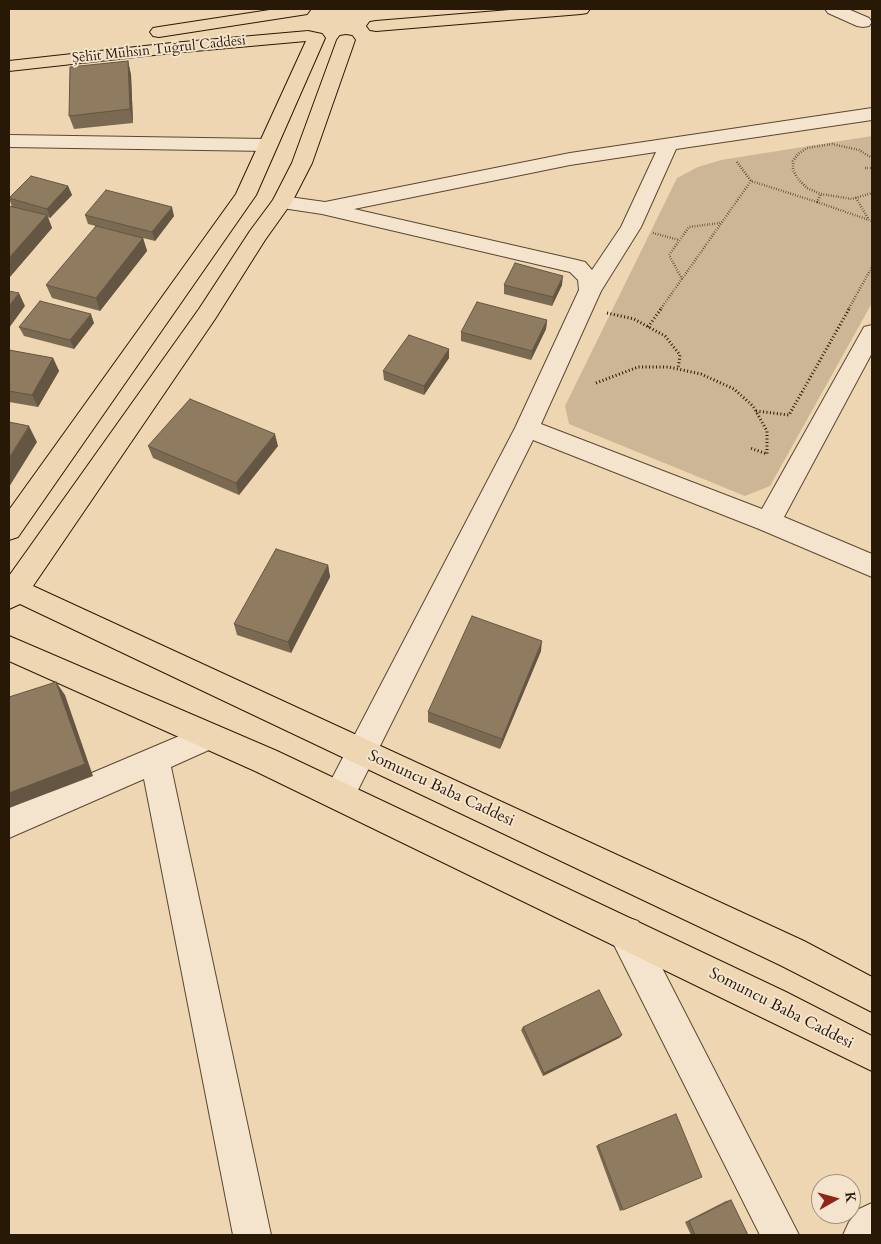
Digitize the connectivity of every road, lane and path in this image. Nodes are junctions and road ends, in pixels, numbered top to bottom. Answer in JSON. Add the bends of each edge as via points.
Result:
{"nodes":[{"id":1,"x":301,"y":9,"type":"edge"},
{"id":2,"x":581,"y":9,"type":"edge"},
{"id":3,"x":834,"y":9,"type":"edge"},
{"id":4,"x":376,"y":17,"type":"edge"},
{"id":5,"x":866,"y":22,"type":"edge"},
{"id":6,"x":144,"y":34,"type":"dead end"},
{"id":7,"x":312,"y":37,"type":"junction"},
{"id":8,"x":105,"y":39,"type":"dead end"},
{"id":9,"x":346,"y":40,"type":"junction"},
{"id":10,"x":9,"y":50,"type":"edge"},
{"id":11,"x":9,"y":66,"type":"edge"},
{"id":12,"x":872,"y":114,"type":"edge"},
{"id":13,"x":10,"y":144,"type":"edge"},
{"id":14,"x":669,"y":144,"type":"junction"},
{"id":15,"x":267,"y":145,"type":"junction"},
{"id":16,"x":872,"y":158,"type":"edge"},
{"id":17,"x":737,"y":162,"type":"dead end"},
{"id":18,"x":865,"y":168,"type":"dead end"},
{"id":19,"x":872,"y":168,"type":"edge"},
{"id":20,"x":751,"y":181,"type":"junction"},
{"id":21,"x":821,"y":194,"type":"junction"},
{"id":22,"x":872,"y":194,"type":"edge"},
{"id":23,"x":856,"y":198,"type":"junction"},
{"id":24,"x":282,"y":202,"type":"junction"},
{"id":25,"x":817,"y":202,"type":"junction"},
{"id":26,"x":322,"y":208,"type":"junction"},
{"id":27,"x":871,"y":220,"type":"edge"},
{"id":28,"x":720,"y":223,"type":"junction"},
{"id":29,"x":872,"y":267,"type":"edge"},
{"id":30,"x":682,"y":279,"type":"junction"},
{"id":31,"x":586,"y":298,"type":"junction"},
{"id":32,"x":648,"y":327,"type":"junction"},
{"id":33,"x":872,"y":333,"type":"edge"},
{"id":34,"x":678,"y":369,"type":"junction"},
{"id":35,"x":596,"y":383,"type":"dead end"},
{"id":36,"x":756,"y":411,"type":"junction"},
{"id":37,"x":527,"y":428,"type":"junction"},
{"id":38,"x":750,"y":448,"type":"dead end"},
{"id":39,"x":768,"y":522,"type":"junction"},
{"id":40,"x":9,"y":530,"type":"edge"},
{"id":41,"x":872,"y":566,"type":"edge"},
{"id":42,"x":11,"y":591,"type":"edge"},
{"id":43,"x":9,"y":648,"type":"edge"},
{"id":44,"x":210,"y":736,"type":"junction"},
{"id":45,"x":362,"y":752,"type":"junction"},
{"id":46,"x":155,"y":760,"type":"junction"},
{"id":47,"x":339,"y":796,"type":"junction"},
{"id":48,"x":9,"y":823,"type":"edge"},
{"id":49,"x":626,"y":933,"type":"junction"},
{"id":50,"x":872,"y":994,"type":"edge"},
{"id":51,"x":872,"y":1054,"type":"edge"},
{"id":52,"x":872,"y":1222,"type":"edge"},
{"id":53,"x":252,"y":1235,"type":"edge"},
{"id":54,"x":780,"y":1235,"type":"edge"},
{"id":55,"x":862,"y":1235,"type":"edge"}],
"edges":[{"from":1,"to":6,"type":"main road","name":"Şehit Muhsin Tuğrul Caddesi"},
{"from":1,"to":7,"type":"main road","via":[[296,18],[297,24]]},
{"from":2,"to":4,"type":"main road"},
{"from":3,"to":5,"type":"street"},
{"from":4,"to":9,"type":"main road","via":[[366,35]]},
{"from":7,"to":9,"type":"main road","name":"Şehit Muhsin Tuğrul Caddesi"},
{"from":7,"to":11,"type":"main road","name":"Şehit Muhsin Tuğrul Caddesi"},
{"from":7,"to":15,"type":"main road"},
{"from":8,"to":10,"type":"main road","name":"Şehit Muhsin Tuğrul Caddesi"},
{"from":9,"to":24,"type":"main road","via":[[302,163]]},
{"from":12,"to":14,"type":"street"},
{"from":13,"to":15,"type":"street"},
{"from":14,"to":26,"type":"street","via":[[570,159]]},
{"from":14,"to":31,"type":"street","via":[[631,227]]},
{"from":15,"to":40,"type":"main road","via":[[246,195]]},
{"from":16,"to":21,"type":"path","via":[[859,150],[832,144],[806,148],[793,161],[793,170],[807,188]]},
{"from":17,"to":20,"type":"path"},
{"from":18,"to":19,"type":"path"},
{"from":20,"to":25,"type":"path"},
{"from":20,"to":28,"type":"path"},
{"from":21,"to":23,"type":"path"},
{"from":21,"to":25,"type":"path"},
{"from":22,"to":23,"type":"path"},
{"from":23,"to":27,"type":"path"},
{"from":24,"to":26,"type":"street"},
{"from":24,"to":42,"type":"main road"},
{"from":25,"to":27,"type":"path"},
{"from":26,"to":31,"type":"street","via":[[577,267],[588,278]]},
{"from":28,"to":30,"type":"path"},
{"from":28,"to":30,"type":"path","via":[[689,227],[669,255]]},
{"from":29,"to":36,"type":"path","via":[[789,415]]},
{"from":30,"to":32,"type":"path"},
{"from":31,"to":32,"type":"path"},
{"from":31,"to":37,"type":"street"},
{"from":32,"to":34,"type":"path","via":[[665,336],[680,355]]},
{"from":33,"to":39,"type":"street"},
{"from":34,"to":35,"type":"path","via":[[638,367]]},
{"from":34,"to":36,"type":"path","via":[[701,374],[734,389]]},
{"from":36,"to":38,"type":"path","via":[[767,431],[767,454]]},
{"from":37,"to":39,"type":"street"},
{"from":37,"to":45,"type":"street"},
{"from":39,"to":41,"type":"street"},
{"from":42,"to":45,"type":"main road","name":"Somuncu Baba Caddesi"},
{"from":43,"to":44,"type":"main road","name":"Somuncu Baba Caddesi"},
{"from":44,"to":46,"type":"street"},
{"from":44,"to":47,"type":"main road","name":"Somuncu Baba Caddesi"},
{"from":45,"to":47,"type":"street"},
{"from":45,"to":50,"type":"main road","name":"Somuncu Baba Caddesi","via":[[792,953]]},
{"from":46,"to":48,"type":"street"},
{"from":46,"to":53,"type":"street"},
{"from":47,"to":49,"type":"main road","name":"Somuncu Baba Caddesi"},
{"from":49,"to":51,"type":"main road","name":"Somuncu Baba Caddesi"},
{"from":49,"to":54,"type":"street"},
{"from":52,"to":55,"type":"street"}]}
